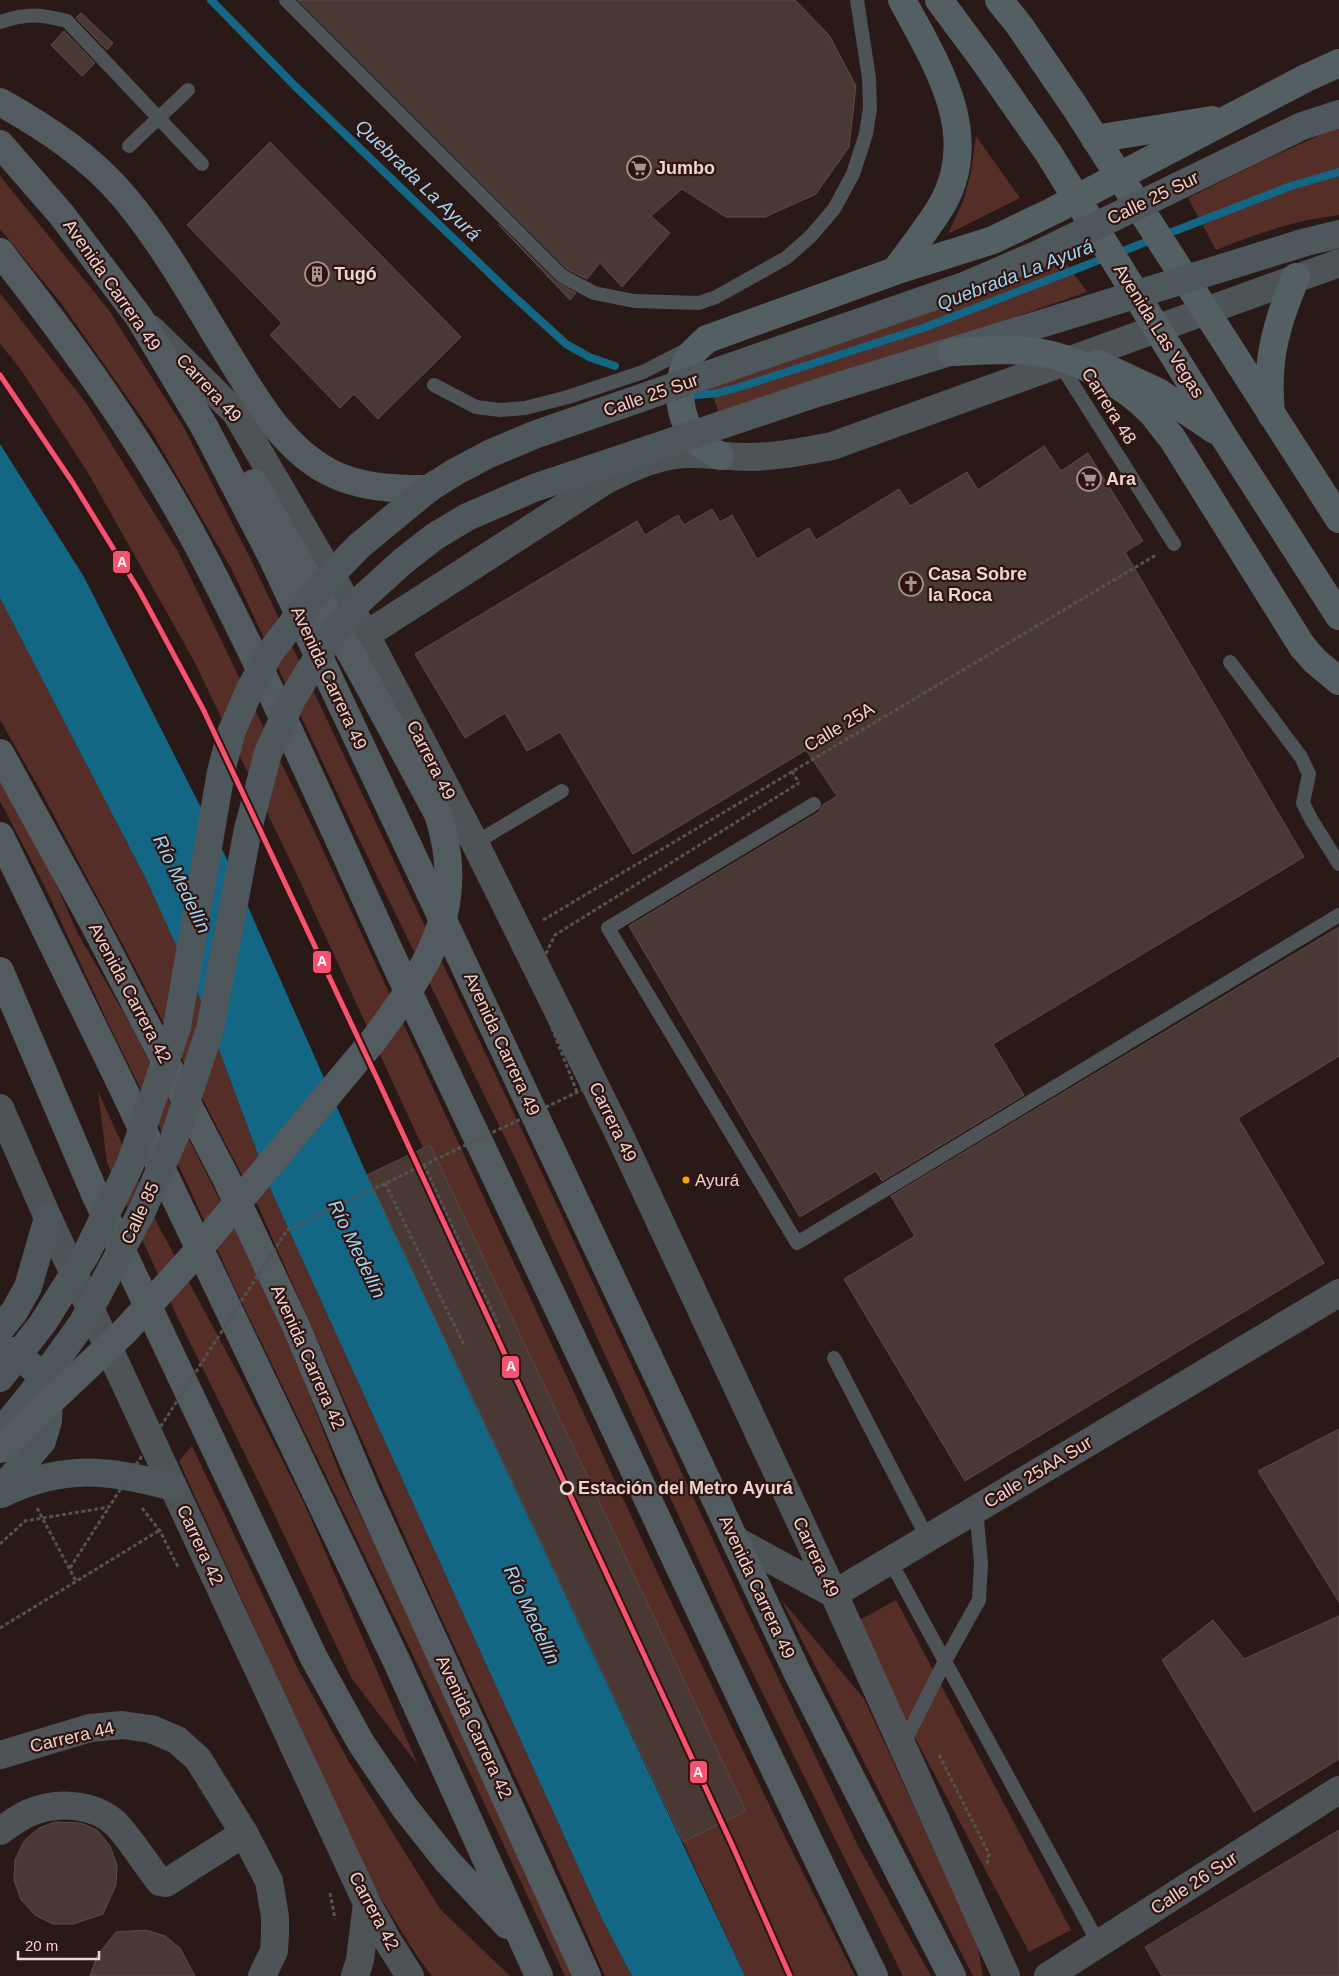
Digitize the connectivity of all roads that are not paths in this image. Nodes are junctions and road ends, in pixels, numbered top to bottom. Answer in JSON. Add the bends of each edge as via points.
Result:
{"nodes":[{"id":1,"x":286,"y":0,"type":"edge"},
{"id":2,"x":857,"y":0,"type":"edge"},
{"id":3,"x":902,"y":0,"type":"edge"},
{"id":4,"x":939,"y":0,"type":"edge"},
{"id":5,"x":999,"y":0,"type":"edge"},
{"id":6,"x":0,"y":22,"type":"edge"},
{"id":7,"x":1339,"y":63,"type":"edge"},
{"id":8,"x":188,"y":90,"type":"dead end"},
{"id":9,"x":0,"y":102,"type":"edge"},
{"id":10,"x":1339,"y":114,"type":"edge"},
{"id":11,"x":1235,"y":116,"type":"junction"},
{"id":12,"x":159,"y":118,"type":"junction"},
{"id":13,"x":1095,"y":139,"type":"junction"},
{"id":14,"x":0,"y":144,"type":"edge"},
{"id":15,"x":129,"y":146,"type":"dead end"},
{"id":16,"x":202,"y":164,"type":"dead end"},
{"id":17,"x":1119,"y":176,"type":"junction"},
{"id":18,"x":1076,"y":199,"type":"junction"},
{"id":19,"x":1339,"y":234,"type":"edge"},
{"id":20,"x":0,"y":252,"type":"edge"},
{"id":21,"x":1339,"y":263,"type":"edge"},
{"id":22,"x":895,"y":272,"type":"junction"},
{"id":23,"x":1296,"y":277,"type":"junction"},
{"id":24,"x":1205,"y":311,"type":"junction"},
{"id":25,"x":139,"y":317,"type":"junction"},
{"id":26,"x":1157,"y":329,"type":"junction"},
{"id":27,"x":707,"y":339,"type":"junction"},
{"id":28,"x":951,"y":352,"type":"junction"},
{"id":29,"x":1070,"y":361,"type":"junction"},
{"id":30,"x":434,"y":385,"type":"dead end"},
{"id":31,"x":1271,"y":414,"type":"junction"},
{"id":32,"x":1224,"y":437,"type":"junction"},
{"id":33,"x":720,"y":456,"type":"junction"},
{"id":34,"x":428,"y":489,"type":"junction"},
{"id":35,"x":1339,"y":519,"type":"edge"},
{"id":36,"x":1174,"y":544,"type":"road end"},
{"id":37,"x":1339,"y":616,"type":"edge"},
{"id":38,"x":366,"y":635,"type":"junction"},
{"id":39,"x":1230,"y":662,"type":"dead end"},
{"id":40,"x":1339,"y":682,"type":"edge"},
{"id":41,"x":0,"y":752,"type":"edge"},
{"id":42,"x":562,"y":791,"type":"dead end"},
{"id":43,"x":814,"y":804,"type":"dead end"},
{"id":44,"x":0,"y":836,"type":"edge"},
{"id":45,"x":475,"y":844,"type":"junction"},
{"id":46,"x":1339,"y":864,"type":"edge"},
{"id":47,"x":196,"y":913,"type":"joint"},
{"id":48,"x":1339,"y":915,"type":"edge"},
{"id":49,"x":0,"y":971,"type":"edge"},
{"id":50,"x":0,"y":1108,"type":"edge"},
{"id":51,"x":48,"y":1218,"type":"junction"},
{"id":52,"x":1339,"y":1292,"type":"edge"},
{"id":53,"x":0,"y":1329,"type":"edge"},
{"id":54,"x":0,"y":1350,"type":"edge"},
{"id":55,"x":834,"y":1358,"type":"dead end"},
{"id":56,"x":0,"y":1378,"type":"edge"},
{"id":57,"x":0,"y":1433,"type":"edge"},
{"id":58,"x":0,"y":1449,"type":"edge"},
{"id":59,"x":174,"y":1488,"type":"junction"},
{"id":60,"x":0,"y":1493,"type":"edge"},
{"id":61,"x":976,"y":1509,"type":"junction"},
{"id":62,"x":928,"y":1539,"type":"junction"},
{"id":63,"x":735,"y":1540,"type":"junction"},
{"id":64,"x":889,"y":1561,"type":"junction"},
{"id":65,"x":834,"y":1594,"type":"junction"},
{"id":66,"x":945,"y":1661,"type":"junction"},
{"id":67,"x":903,"y":1745,"type":"junction"},
{"id":68,"x":0,"y":1755,"type":"edge"},
{"id":69,"x":1339,"y":1790,"type":"edge"},
{"id":70,"x":0,"y":1831,"type":"edge"},
{"id":71,"x":244,"y":1833,"type":"junction"},
{"id":72,"x":368,"y":1903,"type":"junction"},
{"id":73,"x":522,"y":1941,"type":"junction"},
{"id":74,"x":1099,"y":1944,"type":"junction"},
{"id":75,"x":262,"y":1976,"type":"edge"},
{"id":76,"x":355,"y":1976,"type":"edge"},
{"id":77,"x":410,"y":1976,"type":"edge"},
{"id":78,"x":539,"y":1976,"type":"edge"},
{"id":79,"x":587,"y":1976,"type":"edge"},
{"id":80,"x":874,"y":1976,"type":"edge"},
{"id":81,"x":952,"y":1976,"type":"edge"},
{"id":82,"x":1006,"y":1976,"type":"edge"},
{"id":83,"x":1048,"y":1976,"type":"edge"}],
"edges":[{"from":1,"to":2,"type":"lane","via":[[562,276],[594,293],[634,301],[699,304],[786,258],[834,209],[853,174],[866,134],[870,108],[870,78]]},
{"from":3,"to":22,"type":"main road","via":[[948,91],[959,137],[954,176],[943,202]]},
{"from":4,"to":18,"type":"main road","name":"Avenida Las Vegas","via":[[1049,154]]},
{"from":5,"to":13,"type":"main road"},
{"from":6,"to":12,"type":"lane","via":[[20,15],[43,15],[67,21]]},
{"from":7,"to":11,"type":"main road"},
{"from":8,"to":12,"type":"lane"},
{"from":9,"to":34,"type":"highway","via":[[43,126],[93,164],[125,197],[157,240],[268,418],[301,454],[329,472],[361,484],[389,489]]},
{"from":10,"to":34,"type":"main road","name":"Calle 25 Sur","bridge":true,"via":[[1302,126],[1036,255],[964,286],[534,435],[489,454]]},
{"from":11,"to":13,"type":"main road"},
{"from":11,"to":17,"type":"main road"},
{"from":12,"to":15,"type":"lane"},
{"from":12,"to":16,"type":"lane"},
{"from":13,"to":17,"type":"main road"},
{"from":14,"to":25,"type":"highway","name":"Avenida Carrera 49","via":[[62,214]]},
{"from":17,"to":18,"type":"main road"},
{"from":17,"to":24,"type":"main road"},
{"from":18,"to":22,"type":"main road","via":[[993,240]]},
{"from":18,"to":26,"type":"main road","name":"Avenida Las Vegas"},
{"from":19,"to":28,"type":"main road","bridge":true},
{"from":20,"to":80,"type":"highway","via":[[95,378],[148,459],[195,540],[274,698],[360,889]]},
{"from":21,"to":23,"type":"street"},
{"from":22,"to":27,"type":"main road"},
{"from":23,"to":24,"type":"street"},
{"from":23,"to":31,"type":"main road","via":[[1276,334],[1270,374]]},
{"from":24,"to":26,"type":"street"},
{"from":24,"to":31,"type":"main road"},
{"from":25,"to":38,"type":"street","name":"Carrera 49","via":[[236,413]]},
{"from":25,"to":58,"type":"highway","bridge":true,"via":[[218,419],[438,814],[447,849],[447,903],[438,938],[425,965],[373,1041],[188,1262],[125,1331]]},
{"from":25,"to":63,"type":"highway","name":"Avenida Carrera 49","via":[[205,428],[271,555]]},
{"from":26,"to":29,"type":"street"},
{"from":26,"to":32,"type":"main road","name":"Avenida Las Vegas"},
{"from":27,"to":30,"type":"lane","via":[[643,372],[525,408],[500,410],[476,407]]},
{"from":27,"to":33,"type":"main road","via":[[690,356],[682,374],[680,400],[685,420],[697,441]]},
{"from":28,"to":40,"type":"main road","bridge":true,"via":[[1015,350],[1051,355],[1078,364],[1127,392],[1172,438],[1302,646]]},
{"from":28,"to":57,"type":"main road","name":"Calle 85","bridge":true,"via":[[817,393],[534,488],[467,517],[434,537],[358,602],[329,639],[292,699],[268,752],[248,829],[210,1029],[174,1138],[142,1211],[82,1324]]},
{"from":29,"to":32,"type":"main road","via":[[1133,379],[1192,413]]},
{"from":29,"to":33,"type":"street","via":[[832,446],[779,455]]},
{"from":29,"to":36,"type":"lane","name":"Carrera 48"},
{"from":31,"to":35,"type":"main road"},
{"from":32,"to":37,"type":"main road","name":"Avenida Las Vegas"},
{"from":33,"to":38,"type":"street","via":[[686,454],[661,458],[606,480]]},
{"from":34,"to":47,"type":"main road","name":"Calle 25 Sur","bridge":true,"via":[[359,546],[326,580],[271,651],[250,689],[231,733],[221,772]]},
{"from":38,"to":45,"type":"street","name":"Carrera 49"},
{"from":39,"to":46,"type":"lane","via":[[1301,757],[1309,774],[1303,803]]},
{"from":41,"to":79,"type":"highway","name":"Avenida Carrera 42","via":[[226,1178],[296,1326],[366,1492]]},
{"from":42,"to":45,"type":"lane"},
{"from":43,"to":48,"type":"lane","via":[[608,928],[797,1243]]},
{"from":44,"to":73,"type":"highway","via":[[393,1653]]},
{"from":45,"to":65,"type":"street","name":"Carrera 49","via":[[619,1134]]},
{"from":47,"to":56,"type":"main road","name":"Calle 85","bridge":true,"via":[[177,1027],[130,1165],[86,1254],[43,1323]]},
{"from":49,"to":73,"type":"highway","via":[[95,1194],[314,1658],[361,1743],[405,1808],[447,1862]]},
{"from":50,"to":51,"type":"street","name":"Carrera 42"},
{"from":51,"to":53,"type":"main road","via":[[28,1287]]},
{"from":51,"to":59,"type":"street","name":"Carrera 42"},
{"from":52,"to":61,"type":"street","name":"Calle 25AA Sur"},
{"from":54,"to":60,"type":"main road","via":[[12,1351],[36,1370],[50,1394],[48,1421],[42,1441]]},
{"from":55,"to":62,"type":"lane"},
{"from":59,"to":60,"type":"main road","via":[[109,1472],[79,1472],[54,1475]]},
{"from":59,"to":72,"type":"street","name":"Carrera 42"},
{"from":61,"to":62,"type":"street","name":"Calle 25AA Sur"},
{"from":61,"to":66,"type":"lane","via":[[981,1563],[979,1600]]},
{"from":62,"to":64,"type":"street","name":"Calle 25AA Sur"},
{"from":63,"to":65,"type":"street"},
{"from":63,"to":81,"type":"highway","name":"Avenida Carrera 49","via":[[798,1674]]},
{"from":64,"to":65,"type":"street","name":"Calle 25AA Sur"},
{"from":64,"to":66,"type":"lane"},
{"from":65,"to":67,"type":"street","name":"Carrera 49"},
{"from":66,"to":67,"type":"lane"},
{"from":66,"to":74,"type":"lane"},
{"from":67,"to":82,"type":"street","name":"Carrera 49"},
{"from":68,"to":71,"type":"street","name":"Carrera 44","via":[[90,1728],[122,1725],[151,1729],[177,1740],[198,1759]]},
{"from":69,"to":74,"type":"street","name":"Calle 26 Sur"},
{"from":70,"to":71,"type":"street","via":[[28,1813],[45,1807],[64,1805],[98,1812],[115,1824],[160,1882],[166,1883]]},
{"from":71,"to":75,"type":"street","name":"Carrera 44","via":[[269,1881],[275,1917],[274,1951]]},
{"from":72,"to":76,"type":"street"},
{"from":72,"to":77,"type":"street","name":"Carrera 42"},
{"from":73,"to":78,"type":"highway"},
{"from":74,"to":83,"type":"street","name":"Calle 26 Sur"}]}
